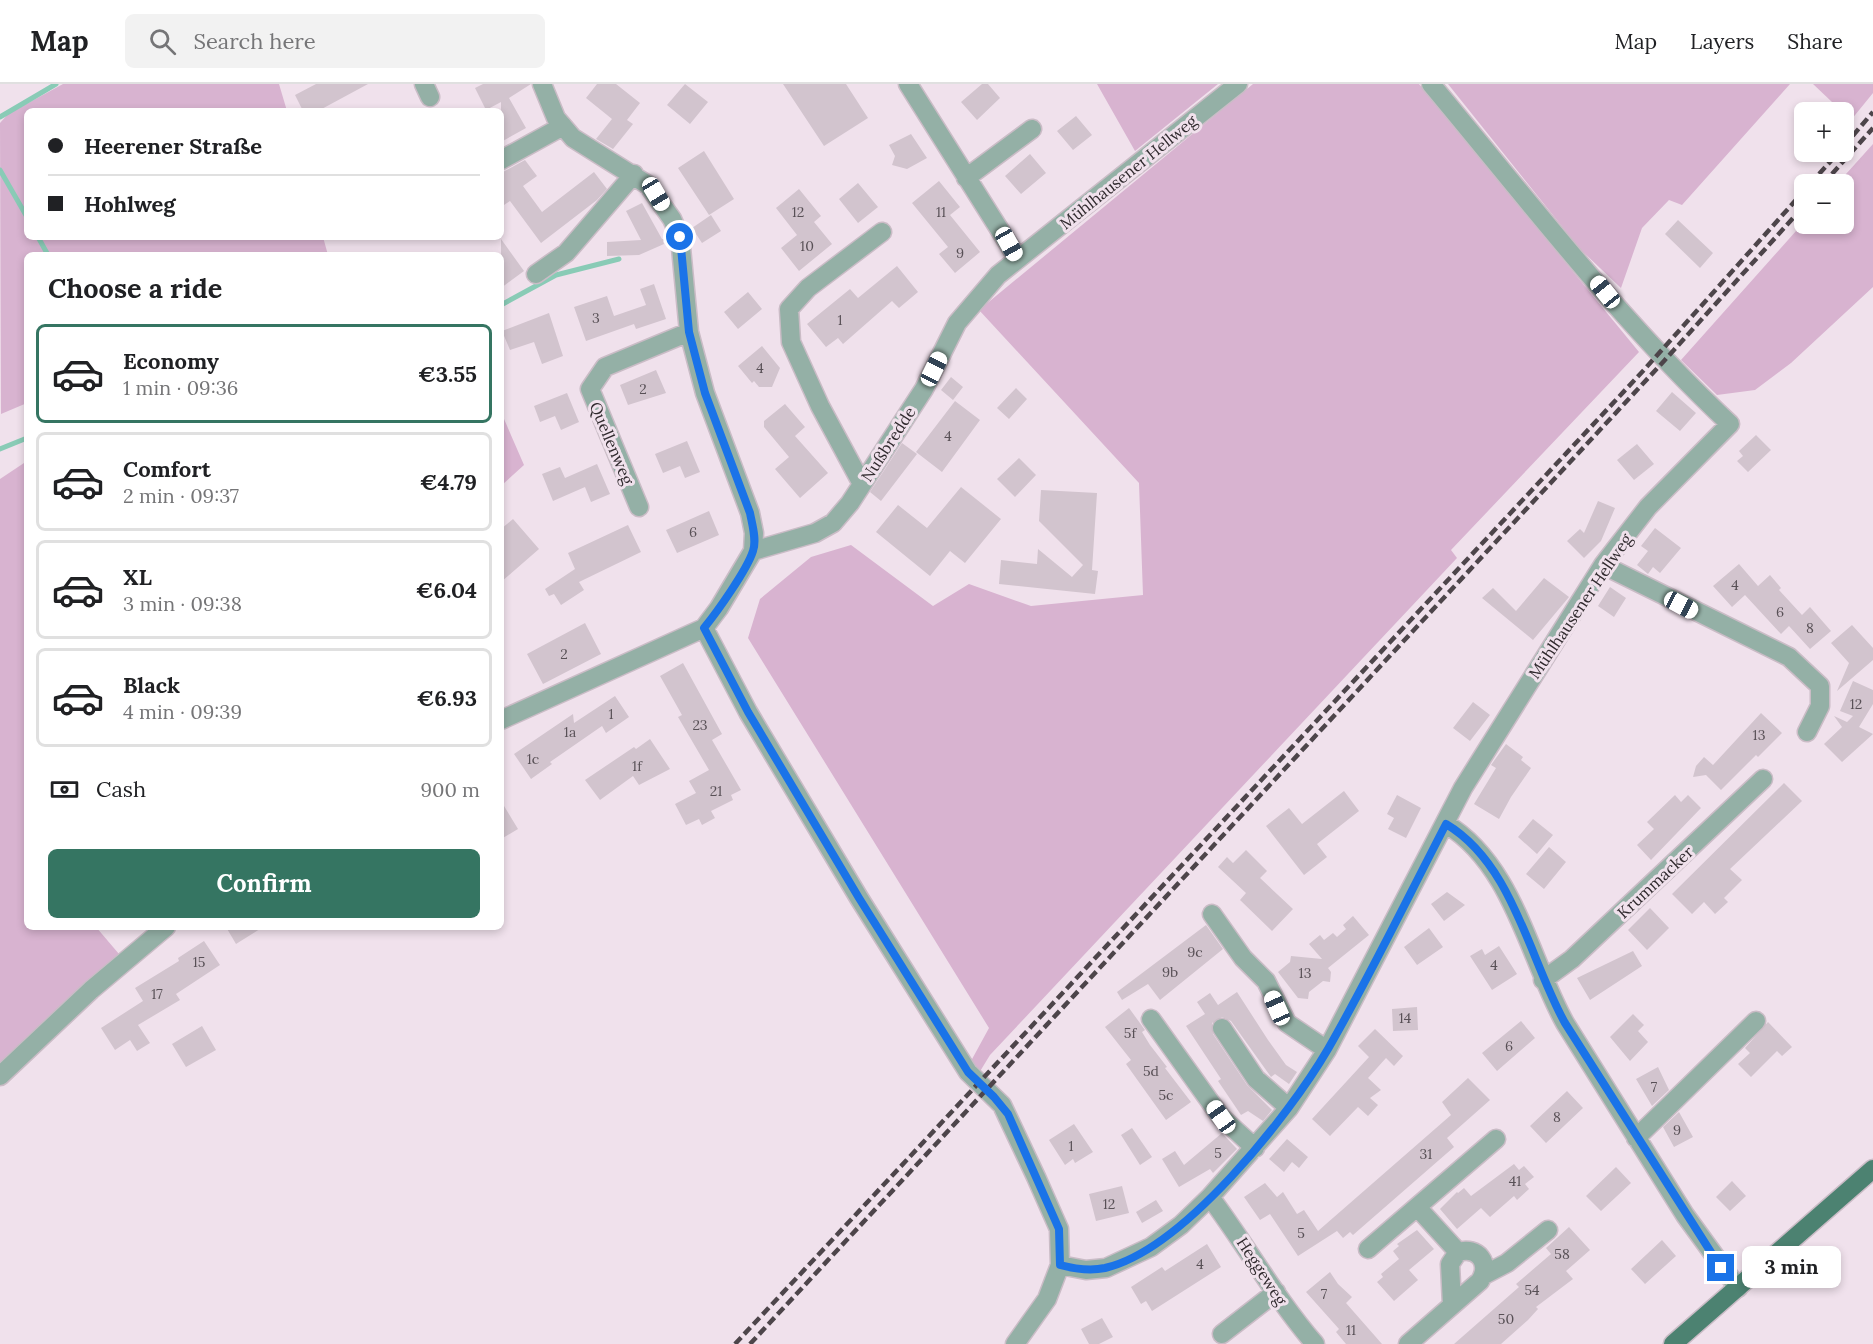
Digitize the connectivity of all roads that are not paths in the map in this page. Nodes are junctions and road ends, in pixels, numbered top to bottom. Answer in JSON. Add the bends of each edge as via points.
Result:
{"nodes":[{"id":1,"x":542,"y":84,"type":"edge"},
{"id":2,"x":908,"y":84,"type":"edge"},
{"id":3,"x":1238,"y":84,"type":"edge"},
{"id":4,"x":1431,"y":84,"type":"edge"},
{"id":5,"x":563,"y":126,"type":"junction"},
{"id":6,"x":1032,"y":129,"type":"dead end"},
{"id":7,"x":504,"y":158,"type":"edge"},
{"id":8,"x":634,"y":174,"type":"junction"},
{"id":9,"x":966,"y":178,"type":"junction"},
{"id":10,"x":882,"y":232,"type":"dead end"},
{"id":11,"x":1018,"y":259,"type":"junction"},
{"id":12,"x":536,"y":274,"type":"dead end"},
{"id":13,"x":689,"y":332,"type":"junction"},
{"id":14,"x":862,"y":484,"type":"junction"},
{"id":15,"x":639,"y":507,"type":"dead end"},
{"id":16,"x":753,"y":551,"type":"junction"},
{"id":17,"x":1603,"y":565,"type":"junction"},
{"id":18,"x":704,"y":628,"type":"junction"},
{"id":19,"x":504,"y":719,"type":"edge"},
{"id":20,"x":1807,"y":732,"type":"dead end"},
{"id":21,"x":1763,"y":779,"type":"dead end"},
{"id":22,"x":1446,"y":824,"type":"junction"},
{"id":23,"x":1212,"y":914,"type":"dead end"},
{"id":24,"x":162,"y":930,"type":"edge"},
{"id":25,"x":1543,"y":980,"type":"junction"},
{"id":26,"x":1151,"y":1019,"type":"dead end"},
{"id":27,"x":1756,"y":1021,"type":"dead end"},
{"id":28,"x":1222,"y":1028,"type":"dead end"},
{"id":29,"x":1327,"y":1050,"type":"junction"},
{"id":30,"x":0,"y":1076,"type":"edge"},
{"id":31,"x":1288,"y":1108,"type":"junction"},
{"id":32,"x":1636,"y":1138,"type":"junction"},
{"id":33,"x":1496,"y":1139,"type":"dead end"},
{"id":34,"x":1255,"y":1148,"type":"junction"},
{"id":35,"x":1873,"y":1169,"type":"edge"},
{"id":36,"x":1210,"y":1197,"type":"junction"},
{"id":37,"x":1418,"y":1207,"type":"junction"},
{"id":38,"x":1548,"y":1230,"type":"dead end"},
{"id":39,"x":1368,"y":1249,"type":"dead end"},
{"id":40,"x":1458,"y":1252,"type":"junction"},
{"id":41,"x":1060,"y":1265,"type":"junction"},
{"id":42,"x":1484,"y":1275,"type":"junction"},
{"id":43,"x":1738,"y":1288,"type":"junction"},
{"id":44,"x":1276,"y":1292,"type":"junction"},
{"id":45,"x":1452,"y":1305,"type":"junction"},
{"id":46,"x":1222,"y":1334,"type":"dead end"},
{"id":47,"x":1015,"y":1344,"type":"edge"},
{"id":48,"x":1315,"y":1344,"type":"edge"},
{"id":49,"x":1408,"y":1344,"type":"edge"},
{"id":50,"x":1673,"y":1344,"type":"edge"}],
"edges":[{"from":1,"to":5,"type":"street","via":[[555,118]]},
{"from":2,"to":9,"type":"street"},
{"from":3,"to":11,"type":"street","name":"Mühlhausener Hellweg"},
{"from":4,"to":17,"type":"street","name":"Mühlhausener Hellweg","via":[[1638,332],[1730,424],[1648,507]]},
{"from":5,"to":7,"type":"street"},
{"from":5,"to":8,"type":"street","via":[[573,138]]},
{"from":6,"to":9,"type":"street"},
{"from":8,"to":12,"type":"street","via":[[566,253]]},
{"from":8,"to":13,"type":"street","via":[[656,194],[680,237]]},
{"from":9,"to":11,"type":"street"},
{"from":10,"to":14,"type":"street","via":[[808,288],[789,309],[791,342]]},
{"from":11,"to":14,"type":"street","name":"Nußbredde","via":[[977,297],[957,322],[924,389]]},
{"from":13,"to":15,"type":"street","name":"Quellenweg","via":[[605,367],[590,389]]},
{"from":13,"to":16,"type":"street","via":[[705,393],[750,513]]},
{"from":14,"to":16,"type":"street","name":"Nußbredde","via":[[833,523],[816,533]]},
{"from":16,"to":18,"type":"street"},
{"from":17,"to":20,"type":"street","via":[[1789,657],[1820,686],[1820,706]]},
{"from":17,"to":22,"type":"street","name":"Mühlhausener Hellweg","via":[[1463,788]]},
{"from":18,"to":19,"type":"street"},
{"from":18,"to":41,"type":"street","via":[[748,712],[865,908],[968,1072],[1008,1114],[1059,1229]]},
{"from":21,"to":25,"type":"street","name":"Krummacker","via":[[1572,959]]},
{"from":22,"to":25,"type":"street","via":[[1466,836],[1497,880],[1518,917]]},
{"from":22,"to":29,"type":"street","name":"Mühlhausener Hellweg"},
{"from":23,"to":29,"type":"street","via":[[1243,958],[1266,981],[1287,1023]]},
{"from":24,"to":30,"type":"street","via":[[91,990]]},
{"from":25,"to":32,"type":"street"},
{"from":26,"to":34,"type":"street","via":[[1221,1117]]},
{"from":27,"to":32,"type":"street"},
{"from":28,"to":31,"type":"street","via":[[1256,1079]]},
{"from":29,"to":31,"type":"street","name":"Mühlhausener Hellweg"},
{"from":31,"to":34,"type":"street","name":"Mühlhausener Hellweg"},
{"from":32,"to":43,"type":"street"},
{"from":33,"to":37,"type":"street"},
{"from":34,"to":36,"type":"street","name":"Mühlhausener Hellweg"},
{"from":35,"to":43,"type":"main road"},
{"from":36,"to":41,"type":"street","name":"Mühlhausener Hellweg","via":[[1151,1247],[1124,1260],[1106,1268],[1086,1270]]},
{"from":36,"to":44,"type":"street","name":"Heggeweg"},
{"from":37,"to":39,"type":"street"},
{"from":37,"to":40,"type":"street"},
{"from":38,"to":42,"type":"street","via":[[1507,1263]]},
{"from":40,"to":42,"type":"street","via":[[1470,1250],[1481,1256],[1486,1268]]},
{"from":40,"to":45,"type":"street","via":[[1450,1264]]},
{"from":41,"to":47,"type":"street","via":[[1047,1299]]},
{"from":42,"to":45,"type":"street"},
{"from":43,"to":50,"type":"main road"},
{"from":44,"to":46,"type":"street"},
{"from":44,"to":48,"type":"street","name":"Heggeweg"},
{"from":45,"to":49,"type":"street"}]}
